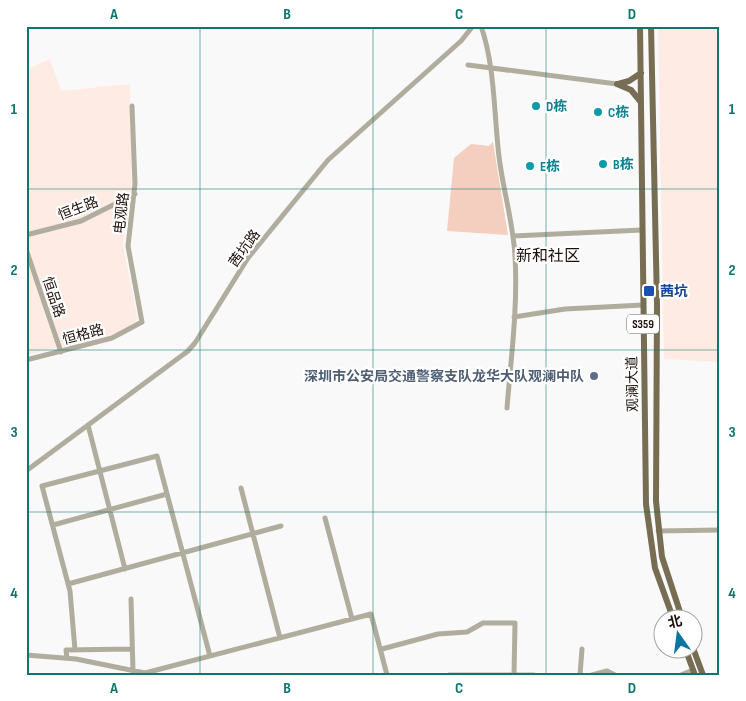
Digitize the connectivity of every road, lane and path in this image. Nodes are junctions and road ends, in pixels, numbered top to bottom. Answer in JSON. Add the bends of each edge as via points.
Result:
{"nodes":[{"id":1,"x":473,"y":26,"type":"edge"},
{"id":2,"x":481,"y":26,"type":"edge"},
{"id":3,"x":640,"y":26,"type":"edge"},
{"id":4,"x":651,"y":26,"type":"edge"},
{"id":5,"x":468,"y":65,"type":"dead end"},
{"id":6,"x":489,"y":68,"type":"junction"},
{"id":7,"x":641,"y":73,"type":"junction"},
{"id":8,"x":617,"y":84,"type":"junction"},
{"id":9,"x":641,"y":102,"type":"junction"},
{"id":10,"x":132,"y":106,"type":"dead end"},
{"id":11,"x":135,"y":194,"type":"junction"},
{"id":12,"x":642,"y":230,"type":"junction"},
{"id":13,"x":26,"y":235,"type":"edge"},
{"id":14,"x":513,"y":236,"type":"junction"},
{"id":15,"x":26,"y":249,"type":"edge"},
{"id":16,"x":643,"y":305,"type":"junction"},
{"id":17,"x":514,"y":317,"type":"junction"},
{"id":18,"x":142,"y":322,"type":"joint"},
{"id":19,"x":61,"y":352,"type":"junction"},
{"id":20,"x":26,"y":360,"type":"edge"},
{"id":21,"x":507,"y":408,"type":"dead end"},
{"id":22,"x":88,"y":425,"type":"junction"},
{"id":23,"x":26,"y":471,"type":"edge"},
{"id":24,"x":100,"y":471,"type":"junction"},
{"id":25,"x":241,"y":488,"type":"dead end"},
{"id":26,"x":167,"y":494,"type":"junction"},
{"id":27,"x":110,"y":510,"type":"junction"},
{"id":28,"x":325,"y":518,"type":"dead end"},
{"id":29,"x":53,"y":525,"type":"junction"},
{"id":30,"x":281,"y":526,"type":"dead end"},
{"id":31,"x":720,"y":530,"type":"edge"},
{"id":32,"x":658,"y":531,"type":"junction"},
{"id":33,"x":253,"y":534,"type":"junction"},
{"id":34,"x":182,"y":553,"type":"junction"},
{"id":35,"x":125,"y":569,"type":"junction"},
{"id":36,"x":68,"y":584,"type":"junction"},
{"id":37,"x":131,"y":599,"type":"dead end"},
{"id":38,"x":669,"y":608,"type":"edge"},
{"id":39,"x":678,"y":608,"type":"edge"},
{"id":40,"x":352,"y":619,"type":"junction"},
{"id":41,"x":280,"y":638,"type":"junction"},
{"id":42,"x":132,"y":649,"type":"junction"},
{"id":43,"x":382,"y":649,"type":"junction"},
{"id":44,"x":582,"y":649,"type":"dead end"},
{"id":45,"x":76,"y":650,"type":"junction"},
{"id":46,"x":26,"y":654,"type":"edge"},
{"id":47,"x":210,"y":656,"type":"junction"},
{"id":48,"x":66,"y":658,"type":"junction"},
{"id":49,"x":689,"y":658,"type":"edge"},
{"id":50,"x":697,"y":658,"type":"edge"},
{"id":51,"x":133,"y":671,"type":"junction"},
{"id":52,"x":694,"y":672,"type":"edge"},
{"id":53,"x":387,"y":675,"type":"edge"},
{"id":54,"x":449,"y":675,"type":"edge"},
{"id":55,"x":514,"y":675,"type":"edge"},
{"id":56,"x":534,"y":675,"type":"edge"},
{"id":57,"x":580,"y":675,"type":"edge"},
{"id":58,"x":592,"y":675,"type":"edge"},
{"id":59,"x":615,"y":675,"type":"edge"},
{"id":60,"x":681,"y":675,"type":"edge"},
{"id":61,"x":704,"y":675,"type":"edge"}],
"edges":[{"from":1,"to":22,"type":"street","name":"茜坑路","via":[[461,41],[328,160],[248,258],[188,351]]},
{"from":2,"to":6,"type":"street"},
{"from":3,"to":7,"type":"main road","name":"观澜大道","number":"S359"},
{"from":4,"to":32,"type":"main road","name":"观澜大道","number":"S359","via":[[658,304],[655,485]]},
{"from":5,"to":6,"type":"street"},
{"from":6,"to":8,"type":"street"},
{"from":6,"to":14,"type":"street","via":[[498,152]]},
{"from":7,"to":8,"type":"main road"},
{"from":7,"to":9,"type":"main road","name":"观澜大道","number":"S359"},
{"from":8,"to":9,"type":"main road","via":[[631,90]]},
{"from":9,"to":12,"type":"main road","name":"观澜大道","number":"S359"},
{"from":10,"to":11,"type":"street","name":"电观路"},
{"from":11,"to":13,"type":"street","name":"恒生路","via":[[82,221]]},
{"from":11,"to":18,"type":"street","name":"电观路","via":[[128,246]]},
{"from":12,"to":14,"type":"street"},
{"from":12,"to":16,"type":"main road","name":"观澜大道","number":"S359"},
{"from":14,"to":17,"type":"street","via":[[516,271]]},
{"from":15,"to":19,"type":"street","name":"恒品路"},
{"from":16,"to":17,"type":"street","via":[[565,308]]},
{"from":16,"to":38,"type":"main road","name":"观澜大道","number":"S359","via":[[648,526],[655,568]]},
{"from":17,"to":21,"type":"street"},
{"from":18,"to":19,"type":"street","name":"恒格路","via":[[112,338]]},
{"from":19,"to":20,"type":"street","name":"恒格路"},
{"from":22,"to":23,"type":"street","name":"茜坑路"},
{"from":22,"to":24,"type":"street"},
{"from":24,"to":26,"type":"street","via":[[157,456]]},
{"from":24,"to":27,"type":"street"},
{"from":24,"to":29,"type":"street","via":[[42,486]]},
{"from":25,"to":33,"type":"street"},
{"from":26,"to":27,"type":"street"},
{"from":26,"to":34,"type":"street"},
{"from":27,"to":29,"type":"street"},
{"from":27,"to":35,"type":"street"},
{"from":28,"to":40,"type":"street"},
{"from":29,"to":36,"type":"street"},
{"from":30,"to":33,"type":"street"},
{"from":31,"to":32,"type":"street"},
{"from":32,"to":39,"type":"main road","name":"观澜大道","number":"S359","via":[[665,572]]},
{"from":33,"to":34,"type":"street"},
{"from":33,"to":41,"type":"street"},
{"from":34,"to":35,"type":"street"},
{"from":34,"to":47,"type":"street"},
{"from":35,"to":36,"type":"street"},
{"from":36,"to":45,"type":"street"},
{"from":37,"to":42,"type":"street"},
{"from":40,"to":41,"type":"street"},
{"from":40,"to":43,"type":"street","via":[[370,614]]},
{"from":41,"to":47,"type":"street"},
{"from":42,"to":45,"type":"street"},
{"from":42,"to":51,"type":"street"},
{"from":43,"to":53,"type":"street"},
{"from":43,"to":55,"type":"street","via":[[438,634],[467,632],[483,623],[515,623]]},
{"from":44,"to":57,"type":"street"},
{"from":45,"to":48,"type":"street","via":[[66,650]]},
{"from":46,"to":48,"type":"street"},
{"from":47,"to":51,"type":"street","via":[[145,673]]},
{"from":48,"to":51,"type":"street"},
{"from":49,"to":52,"type":"main road"},
{"from":50,"to":61,"type":"main road"},
{"from":52,"to":60,"type":"street"},
{"from":54,"to":55,"type":"street"},
{"from":55,"to":56,"type":"street"},
{"from":58,"to":59,"type":"street","via":[[606,672]]}]}
